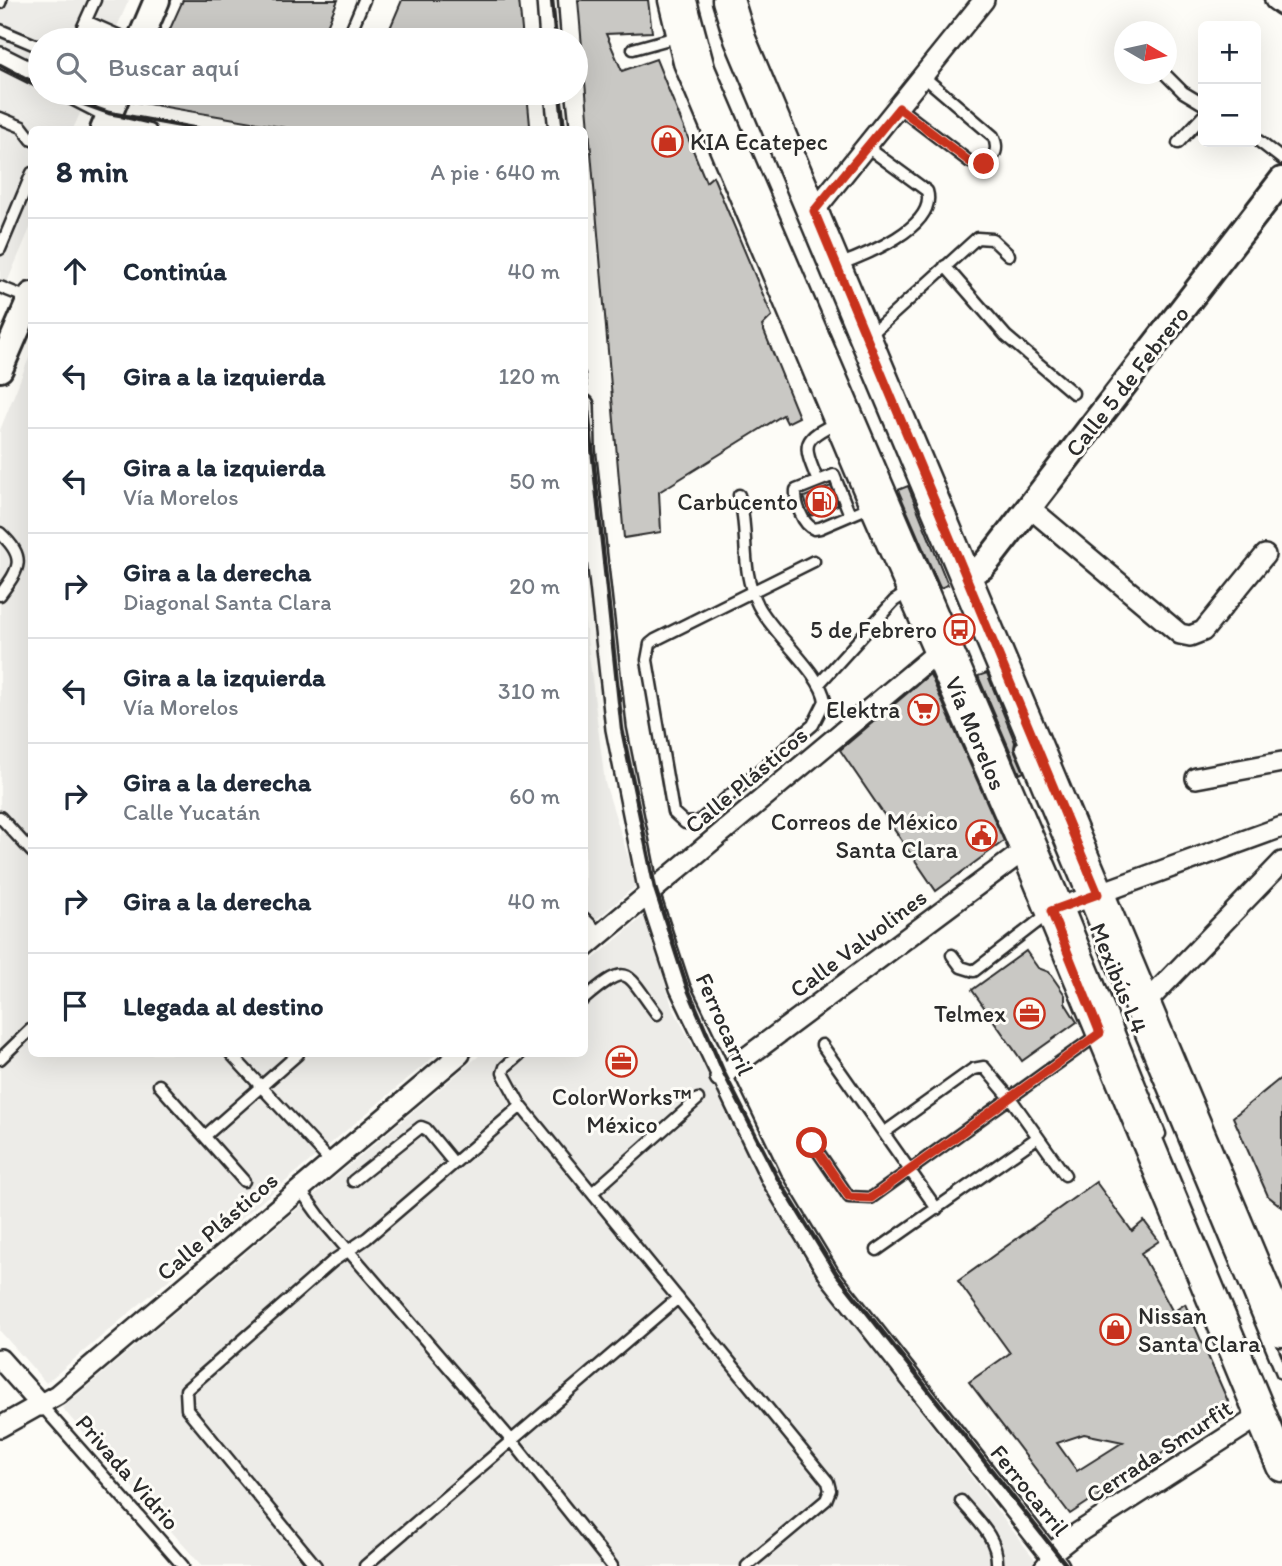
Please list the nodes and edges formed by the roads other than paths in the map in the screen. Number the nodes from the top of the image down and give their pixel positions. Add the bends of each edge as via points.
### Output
1 (95, 0) edge
2 (157, 0) edge
3 (364, 0) edge
4 (547, 0) edge
5 (674, 0) edge
6 (691, 0) edge
7 (728, 0) edge
8 (984, 0) edge
9 (1275, 0) edge
10 (1282, 5) edge
11 (86, 21) junction
12 (83, 28) edge
13 (102, 28) edge
14 (145, 28) edge
15 (352, 28) edge
16 (549, 28) edge
17 (0, 30) edge
18 (681, 36) junction
19 (28, 42) edge
20 (730, 47) dead end
21 (634, 48) dead end
22 (0, 57) edge
23 (736, 59) dead end
24 (28, 71) edge
25 (924, 78) junction
26 (1175, 84) edge
27 (1198, 101) edge
28 (92, 105) edge
29 (556, 105) edge
30 (899, 108) junction
31 (109, 114) edge
32 (0, 118) edge
33 (1198, 122) edge
34 (140, 126) edge
35 (559, 126) edge
36 (28, 135) edge
37 (1261, 143) edge
38 (1178, 144) dead end
39 (867, 147) junction
40 (1282, 159) edge
41 (1282, 180) edge
42 (28, 182) edge
43 (814, 211) junction
44 (0, 249) edge
45 (1009, 255) dead end
46 (836, 266) junction
47 (945, 266) junction
48 (0, 287) edge
49 (28, 296) edge
50 (28, 304) edge
51 (866, 339) junction
52 (0, 369) edge
53 (1073, 393) dead end
54 (841, 420) junction
55 (817, 480) junction
56 (588, 485) edge
57 (738, 495) dead end
58 (1029, 507) junction
59 (863, 509) junction
60 (0, 533) edge
61 (1265, 555) dead end
62 (814, 561) dead end
63 (966, 576) junction
64 (913, 589) junction
65 (752, 590) junction
66 (0, 595) edge
67 (940, 650) junction
68 (819, 684) junction
69 (1015, 733) dead end
70 (1282, 762) edge
71 (1196, 778) dead end
72 (0, 817) edge
73 (1282, 827) edge
74 (28, 848) edge
75 (1026, 849) junction
76 (1282, 862) edge
77 (649, 893) junction
78 (1075, 902) junction
79 (588, 922) edge
80 (600, 934) junction
81 (588, 944) edge
82 (952, 955) dead end
83 (588, 996) edge
84 (1144, 1005) junction
85 (657, 1014) dead end
86 (28, 1032) edge
87 (1100, 1033) junction
88 (822, 1045) dead end
89 (234, 1057) edge
90 (295, 1057) edge
91 (456, 1057) edge
92 (517, 1057) edge
93 (0, 1059) edge
94 (720, 1077) junction
95 (159, 1085) dead end
96 (261, 1086) junction
97 (698, 1099) dead end
98 (1011, 1099) junction
99 (521, 1106) junction
100 (885, 1132) junction
101 (205, 1136) junction
102 (1038, 1137) junction
103 (812, 1143) dead end
104 (1164, 1144) dead end
105 (331, 1162) junction
106 (454, 1163) junction
107 (911, 1170) junction
108 (1065, 1175) dead end
109 (244, 1181) dead end
110 (353, 1181) dead end
111 (299, 1188) junction
112 (592, 1193) junction
113 (937, 1209) junction
114 (877, 1250) dead end
115 (348, 1251) junction
116 (678, 1298) junction
117 (1282, 1331) edge
118 (0, 1359) edge
119 (1282, 1373) edge
120 (42, 1406) junction
121 (1261, 1415) junction
122 (0, 1427) edge
123 (513, 1442) junction
124 (1282, 1466) edge
125 (961, 1501) dead end
126 (1050, 1562) edge
127 (183, 1566) edge
128 (316, 1566) edge
129 (365, 1566) edge
130 (612, 1566) edge
131 (747, 1566) edge
132 (997, 1566) edge

1 - 11 lane
2 - 14 street
3 - 15 lane
4 - 16 street
5 - 18 main road, Vía Morelos
6 - 78 lane, Mexibús L4 via 709,67
7 - 43 main road, Vía Morelos via 740,39
8 - 25 street
9 - 10 street
11 - 12 lane
11 - 13 lane
17 - 19 lane
18 - 21 lane
18 - 54 main road, Vía Morelos
20 - 23 lane
22 - 24 street
25 - 30 street
25 - 30 lane via 993,136 994,156 984,164 970,162
26 - 27 lane
28 - 31 street
29 - 35 street
30 - 39 street
31 - 34 lane
32 - 36 lane via 22,127
33 - 38 lane
37 - 40 lane
39 - 43 street
39 - 46 lane via 927,191 928,200 914,224 898,237
41 - 58 street, Calle 5 de Febrero
42 - 44 lane
43 - 46 main road, Vía Morelos
45 - 47 lane via 992,239 981,237
46 - 51 main road, Vía Morelos
47 - 51 lane
47 - 53 lane via 1006,336
48 - 49 lane
50 - 52 street
51 - 63 main road, Vía Morelos
54 - 55 lane via 807,441 806,454
54 - 59 main road, Vía Morelos
55 - 59 lane via 836,476
55 - 59 lane via 799,487 795,494 807,526 820,528
56 - 77 street, Ferrocarril via 616,729
57 - 65 lane via 746,518 743,553
58 - 61 street via 1174,629 1190,636 1203,631
58 - 63 street, Calle 5 de Febrero via 982,567
59 - 64 main road, Vía Morelos
60 - 66 lane via 15,548 19,563
62 - 65 lane
63 - 78 main road, Vía Morelos
64 - 67 main road, Vía Morelos
64 - 68 lane via 894,601
65 - 68 lane via 765,618
65 - 68 lane via 655,640 648,651 671,800 678,818 685,823 698,822 813,724 825,701
67 - 75 main road, Vía Morelos
67 - 77 street, Calle Plásticos
69 - 78 lane, Mexibús L4
70 - 71 street
72 - 74 lane
73 - 78 street
75 - 78 main road, Vía Morelos
75 - 94 street, Calle Valvolines
76 - 84 street
77 - 80 street, Calle Plásticos
77 - 94 street, Ferrocarril via 680,988
78 - 82 lane via 974,971 961,967
78 - 84 main road, Vía Morelos
78 - 87 main road, Vía Morelos
78 - 104 lane, Mexibús L4
78 - 119 lane, Mexibús L4
79 - 80 lane
80 - 81 street, Calle Plásticos
83 - 85 lane via 620,974 629,978
84 - 117 main road, Vía Morelos
86 - 93 lane
87 - 98 lane
87 - 121 main road, Vía Morelos
88 - 100 lane
89 - 96 lane
90 - 96 lane
91 - 105 street, Calle Plásticos
92 - 99 lane via 503,1073
94 - 126 street, Ferrocarril via 772,1180 830,1276
95 - 101 lane
96 - 101 lane
96 - 105 lane
97 - 112 lane
98 - 100 lane via 988,1069 977,1067
98 - 102 lane
98 - 107 lane
99 - 106 lane
99 - 112 lane
100 - 107 lane
101 - 109 lane
102 - 108 lane
102 - 113 lane
103 - 107 lane via 854,1199 871,1198
105 - 111 street, Calle Plásticos
106 - 110 lane via 421,1127
106 - 115 lane
107 - 113 lane
111 - 115 lane
111 - 120 street, Calle Plásticos
112 - 116 lane
113 - 114 lane
115 - 123 lane
115 - 128 lane via 190,1384 185,1395 187,1409
116 - 123 lane
116 - 131 lane via 830,1485 826,1500
118 - 120 street
120 - 122 street, Calle Plásticos
120 - 127 lane, Privada Vidrio
121 - 124 main road, Vía Morelos
121 - 126 street, Cerrada Smurfit via 1073,1536
123 - 129 lane
123 - 130 lane
125 - 132 lane via 989,1535

